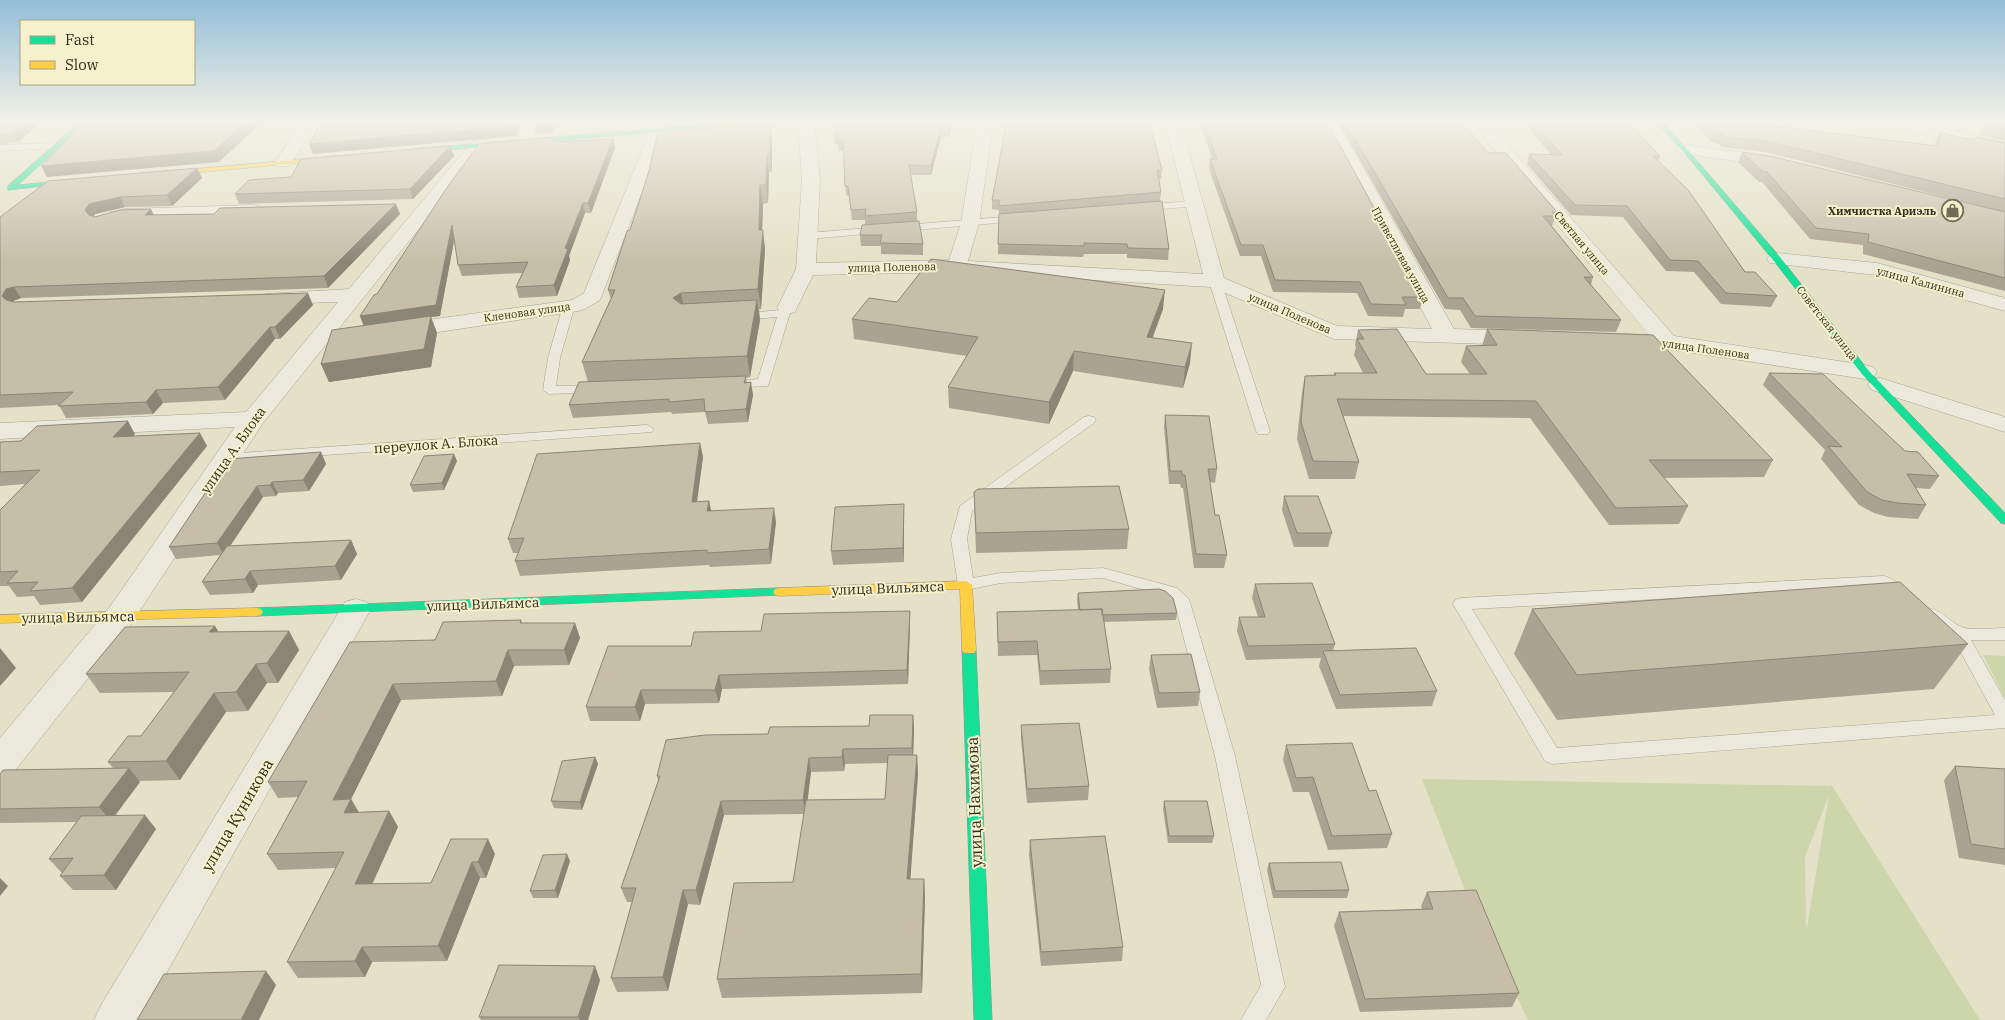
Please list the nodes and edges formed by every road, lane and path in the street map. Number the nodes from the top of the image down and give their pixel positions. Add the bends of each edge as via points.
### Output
1 (32, 168) edge
2 (223, 168) edge
3 (455, 168) edge
4 (644, 168) edge
5 (810, 168) edge
6 (978, 168) edge
7 (1184, 168) edge
8 (1354, 168) edge
9 (1518, 168) edge
10 (1699, 168) edge
11 (154, 174) edge
12 (94, 180) edge
13 (6, 190) edge
14 (1193, 204) junction
15 (1135, 209) edge
16 (271, 210) edge
17 (1028, 218) edge
18 (101, 220) edge
19 (970, 223) junction
20 (808, 236) junction
21 (1777, 259) junction
22 (957, 266) junction
23 (806, 269) junction
24 (1215, 281) junction
25 (353, 295) junction
26 (255, 298) edge
27 (2005, 305) edge
28 (569, 306) junction
29 (786, 310) junction
30 (724, 317) edge
31 (382, 334) edge
32 (1447, 336) junction
33 (343, 339) edge
34 (1537, 339) edge
35 (1607, 341) edge
36 (1667, 342) junction
37 (314, 343) junction
38 (1873, 378) junction
39 (722, 386) edge
40 (607, 389) edge
41 (253, 419) junction
42 (1089, 420) dead end
43 (2005, 424) edge
44 (647, 429) dead end
45 (0, 431) edge
46 (1263, 432) dead end
47 (226, 458) junction
48 (2005, 520) edge
49 (966, 585) junction
50 (356, 609) junction
51 (120, 616) junction
52 (0, 619) edge
53 (1959, 634) junction
54 (2005, 634) edge
55 (2005, 716) edge
56 (2005, 721) edge
57 (0, 763) edge
58 (116, 1020) edge
59 (983, 1020) edge
60 (1253, 1020) edge

1 - 13 street
2 - 11 street
3 - 25 street, улица А. Блока via 417,206
4 - 28 street, Кленовая улица via 593,296 578,305
5 - 20 street
6 - 19 street
7 - 14 street
8 - 32 street, Приветливая улица
9 - 36 street, Светлая улица
10 - 21 street, Советская улица
12 - 13 street
14 - 15 lane
14 - 24 street
16 - 18 street via 125,214
17 - 19 lane
19 - 20 lane
19 - 22 street
20 - 23 street
21 - 27 street, улица Калинина via 1877,269
21 - 38 street, Советская улица
22 - 23 street, улица Поленова
22 - 24 street, улица Поленова
23 - 29 street
24 - 32 street, улица Поленова via 1334,332
24 - 46 lane
25 - 26 street
25 - 37 street, улица А. Блока
28 - 31 street, Кленовая улица
28 - 40 lane via 554,358 550,390
29 - 30 lane
29 - 39 lane via 763,383
32 - 34 street, улица Поленова
33 - 37 street
35 - 36 street, улица Поленова
36 - 38 street, улица Поленова
37 - 41 street, улица А. Блока
38 - 43 street, улица Поленова
38 - 48 street, Советская улица
41 - 45 street
41 - 47 street, улица А. Блока
42 - 49 lane via 965,509 959,540
44 - 47 lane, переулок А. Блока
47 - 51 street, улица А. Блока
49 - 50 street, улица Вильямса
49 - 59 street, улица Нахимова
49 - 60 lane via 1001,578 1103,573 1171,592 1183,603 1225,756 1273,987
50 - 51 street, улица Вильямса
50 - 58 street, улица Куникова
51 - 52 street, улица Вильямса
51 - 57 street, улица А. Блока
53 - 54 lane
53 - 55 lane
53 - 56 lane via 1884,581 1461,604 1552,756

